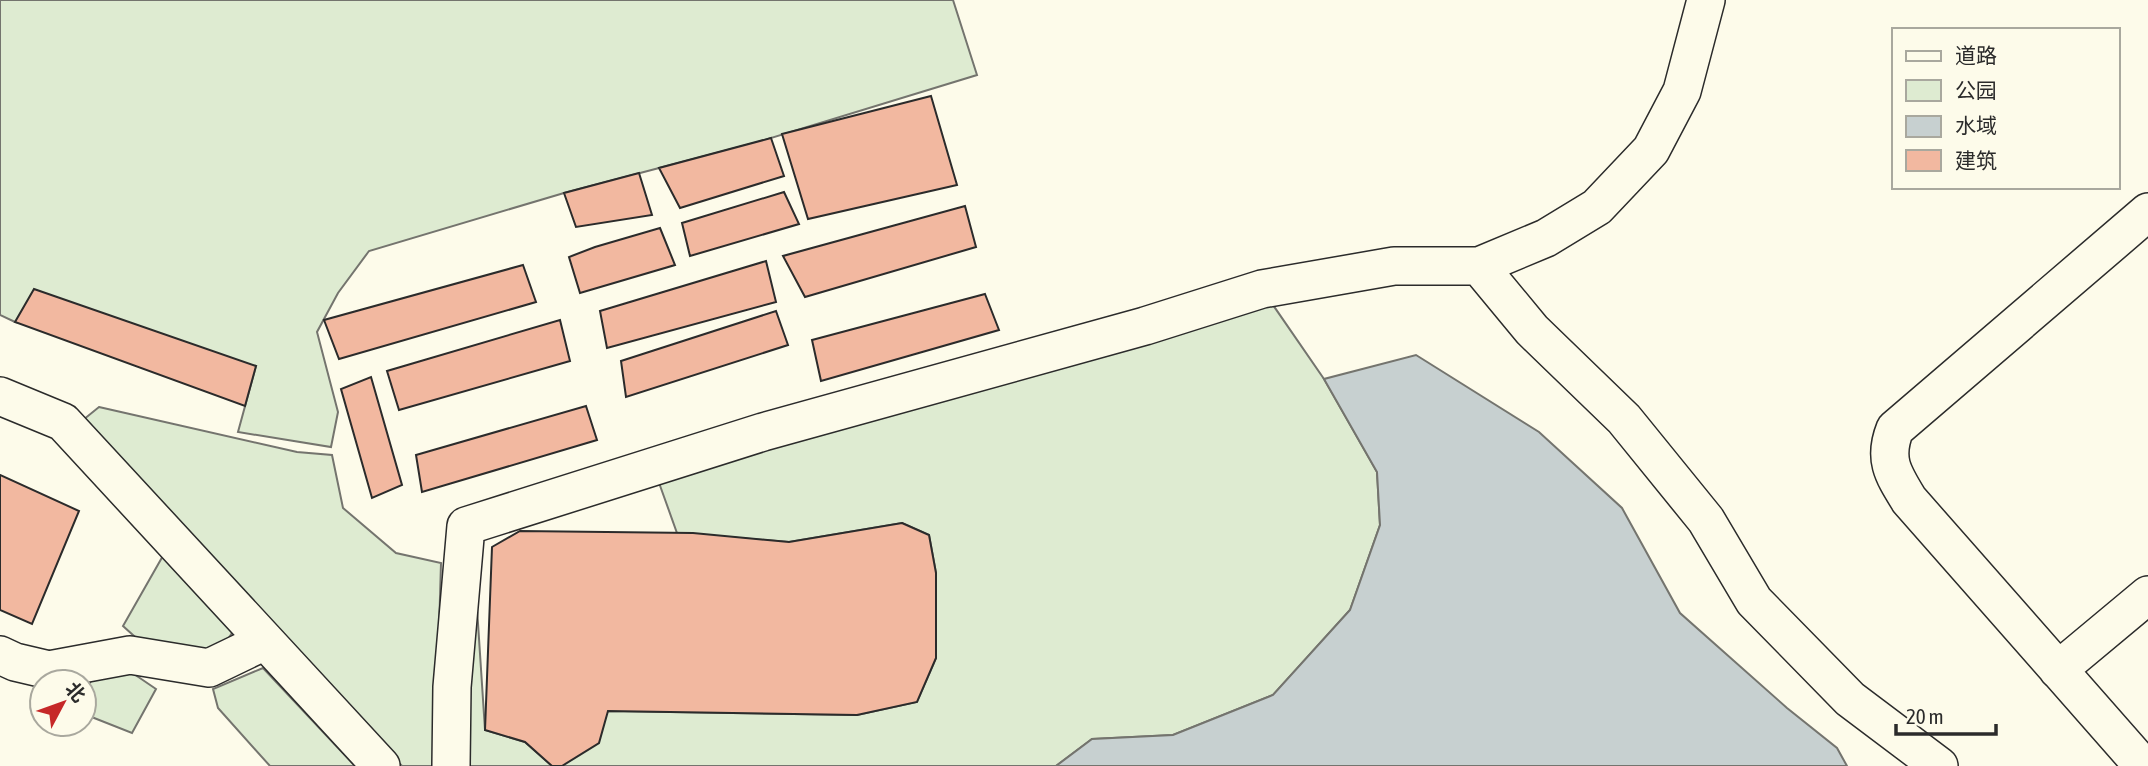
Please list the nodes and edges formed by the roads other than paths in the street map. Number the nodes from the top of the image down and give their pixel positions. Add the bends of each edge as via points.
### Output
1 (1706, 0) edge
2 (2148, 212) edge
3 (1479, 266) junction
4 (0, 396) edge
5 (2148, 594) edge
6 (265, 640) junction
7 (0, 655) edge
8 (2058, 670) junction
9 (381, 766) edge
10 (451, 766) edge
11 (1939, 766) edge
12 (2143, 766) edge

1 - 3 street via 1682,91 1651,150 1597,207 1546,238
2 - 8 street via 1895,429 1889,444 1891,471 1909,500
3 - 10 street via 1394,266 1262,289 763,432 466,526 452,687
3 - 11 street via 1532,331 1624,419 1706,520 1754,601 1850,699
4 - 6 street via 62,422
5 - 8 street
6 - 7 street via 209,668 130,655 49,670
6 - 9 street
8 - 12 street

